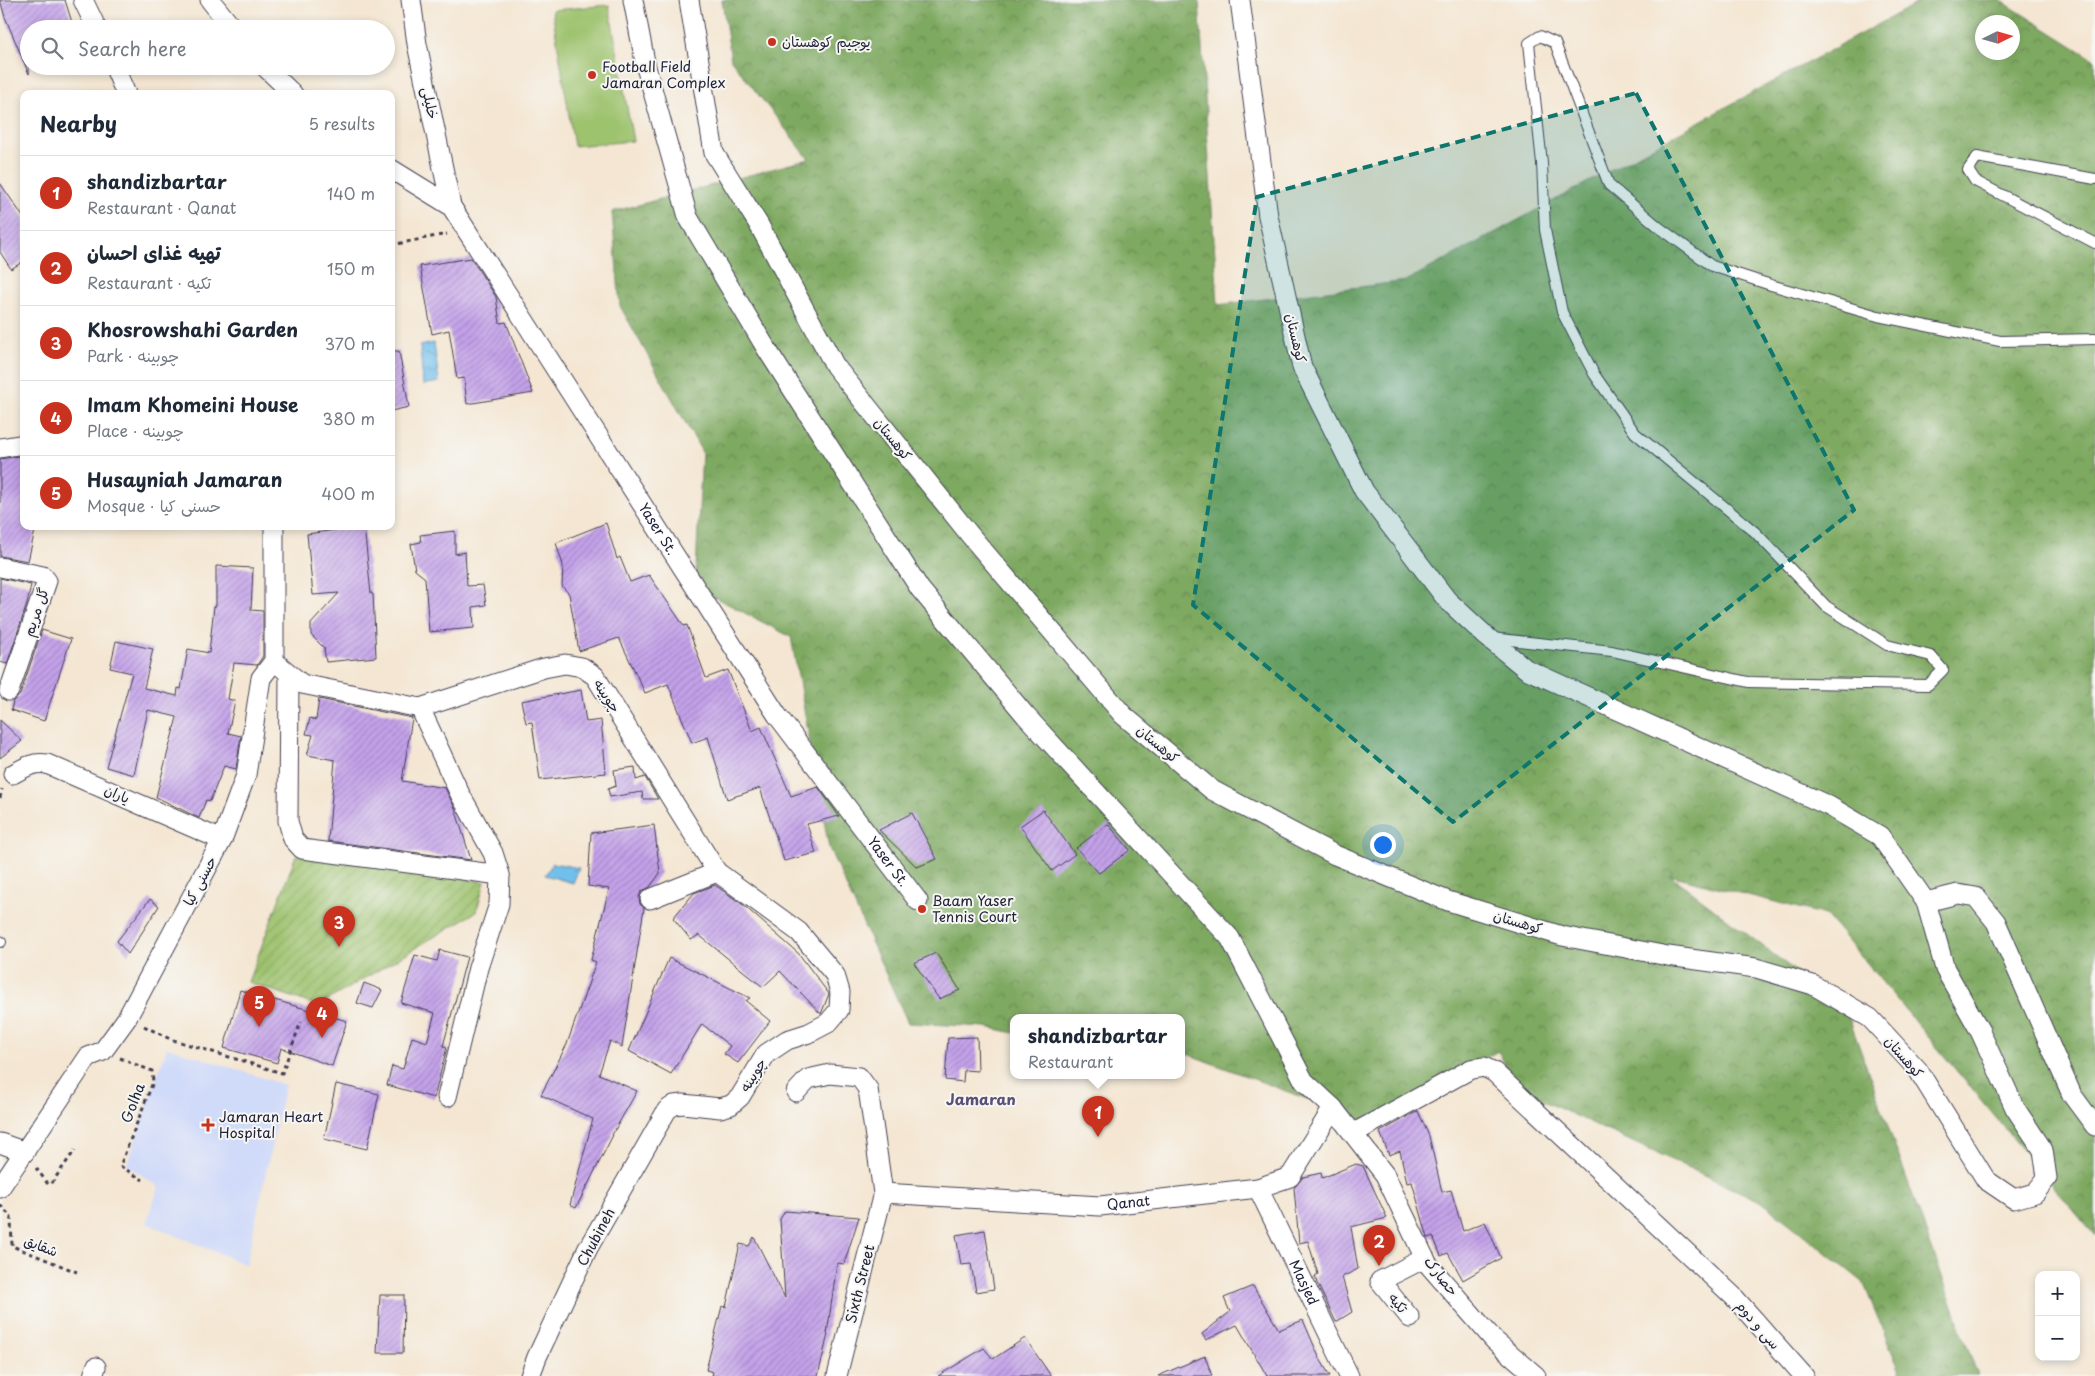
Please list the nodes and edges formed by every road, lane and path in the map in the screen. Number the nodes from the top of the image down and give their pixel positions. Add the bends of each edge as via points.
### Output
1 (83, 0) edge
2 (210, 0) edge
3 (411, 0) edge
4 (633, 0) edge
5 (689, 0) edge
6 (1240, 0) edge
7 (93, 20) edge
8 (226, 20) edge
9 (118, 75) edge
10 (273, 75) edge
11 (124, 90) edge
12 (288, 90) edge
13 (395, 171) edge
14 (2095, 180) edge
15 (452, 206) junction
16 (467, 230) junction
17 (2095, 243) edge
18 (395, 244) edge
19 (2095, 339) edge
20 (20, 445) edge
21 (0, 448) edge
22 (274, 530) edge
23 (0, 567) edge
24 (1487, 637) junction
25 (274, 661) junction
26 (289, 674) junction
27 (9, 690) dead end
28 (420, 708) junction
29 (12, 774) dead end
30 (222, 840) junction
31 (717, 872) junction
32 (500, 875) junction
33 (650, 899) dead end
34 (918, 901) dead end
35 (1926, 902) junction
36 (127, 1018) junction
37 (301, 1022) dead end
38 (103, 1051) junction
39 (796, 1092) dead end
40 (447, 1097) dead end
41 (1333, 1108) junction
42 (2095, 1126) edge
43 (1354, 1133) junction
44 (0, 1143) edge
45 (75, 1150) dead end
46 (25, 1152) junction
47 (143, 1180) dead end
48 (0, 1188) edge
49 (1258, 1188) junction
50 (883, 1193) junction
51 (0, 1205) edge
52 (1425, 1258) junction
53 (77, 1272) dead end
54 (1410, 1318) dead end
55 (530, 1376) edge
56 (837, 1376) edge
57 (1348, 1376) edge
58 (1536, 1376) edge
59 (1804, 1376) edge

1 - 7 street
2 - 8 street
3 - 15 street, خلیلی via 417,44
4 - 41 street via 646,67 688,217 766,348 920,589 1026,716 1230,938 1304,1081
5 - 35 street, کوهستان via 714,153 758,225 835,366 970,535 1124,716 1212,790 1335,855 1448,901 1562,936 1756,968 1813,985 1870,1018 1918,1070 1986,1180 2014,1199 2035,1193 2047,1178 2043,1150 2015,1108 1980,1031 1945,969
6 - 24 street, کوهستان via 1268,216 1302,368 1364,491 1446,600
9 - 11 street
10 - 12 street
13 - 15 street, Yaser St.
14 - 17 lane via 1977,157 1968,170 1975,181
15 - 16 street, Yaser St.
16 - 18 path
16 - 34 street, Yaser St. via 776,715
19 - 24 lane via 2000,341 1878,316 1712,266 1609,185 1554,43 1540,36 1529,43 1542,163 1545,230 1562,312 1594,374 1635,433 1755,532 1826,606 1887,645 1932,656 1942,670 1928,685 1748,682 1612,651
20 - 21 street
22 - 25 street
23 - 27 street, گل مریم via 43,576 47,581
24 - 35 street, کوهستان via 1526,669 1829,806 1880,836
25 - 26 street, چوبینه
25 - 30 street, حسنی کیا via 261,678 246,775
26 - 28 street, چوبینه via 302,684
26 - 32 street via 288,821 293,839 302,849
28 - 31 street, چوبینه via 544,668 565,664 582,667 595,676
28 - 32 street via 460,794 493,853
29 - 30 street, یاران via 29,765 47,764
30 - 36 street, حسنی کیا
31 - 33 street
31 - 55 street, چوبینه via 799,932 835,975 840,992 839,1010 828,1023 787,1040 766,1054 732,1105 720,1108 683,1104 667,1110 588,1248
32 - 40 street via 499,904 478,968
35 - 42 street via 1958,894 1976,897 1996,922 2072,1095
36 - 37 path via 170,1039 282,1074
36 - 38 street, حسنی کیا
38 - 46 street, حسنی کیا via 88,1057
38 - 47 path, Golha via 152,1071 153,1082 120,1166
39 - 50 street via 808,1080 830,1074 859,1077 868,1089
41 - 43 street, حصارک
41 - 49 street, Qanat via 1290,1177
43 - 52 street, حصارک via 1385,1174
43 - 59 street, سی و دوم via 1471,1069 1484,1067 1494,1072 1733,1296
44 - 46 street
45 - 46 path via 52,1183 48,1184
46 - 48 street, حسنی کیا
49 - 50 street, Qanat via 1100,1206
49 - 57 street, Masjed
50 - 56 street, Sixth Street
51 - 53 path, شقایق via 11,1217 12,1246
52 - 54 street, تکیه via 1380,1280
52 - 58 street, حصارک via 1494,1340

